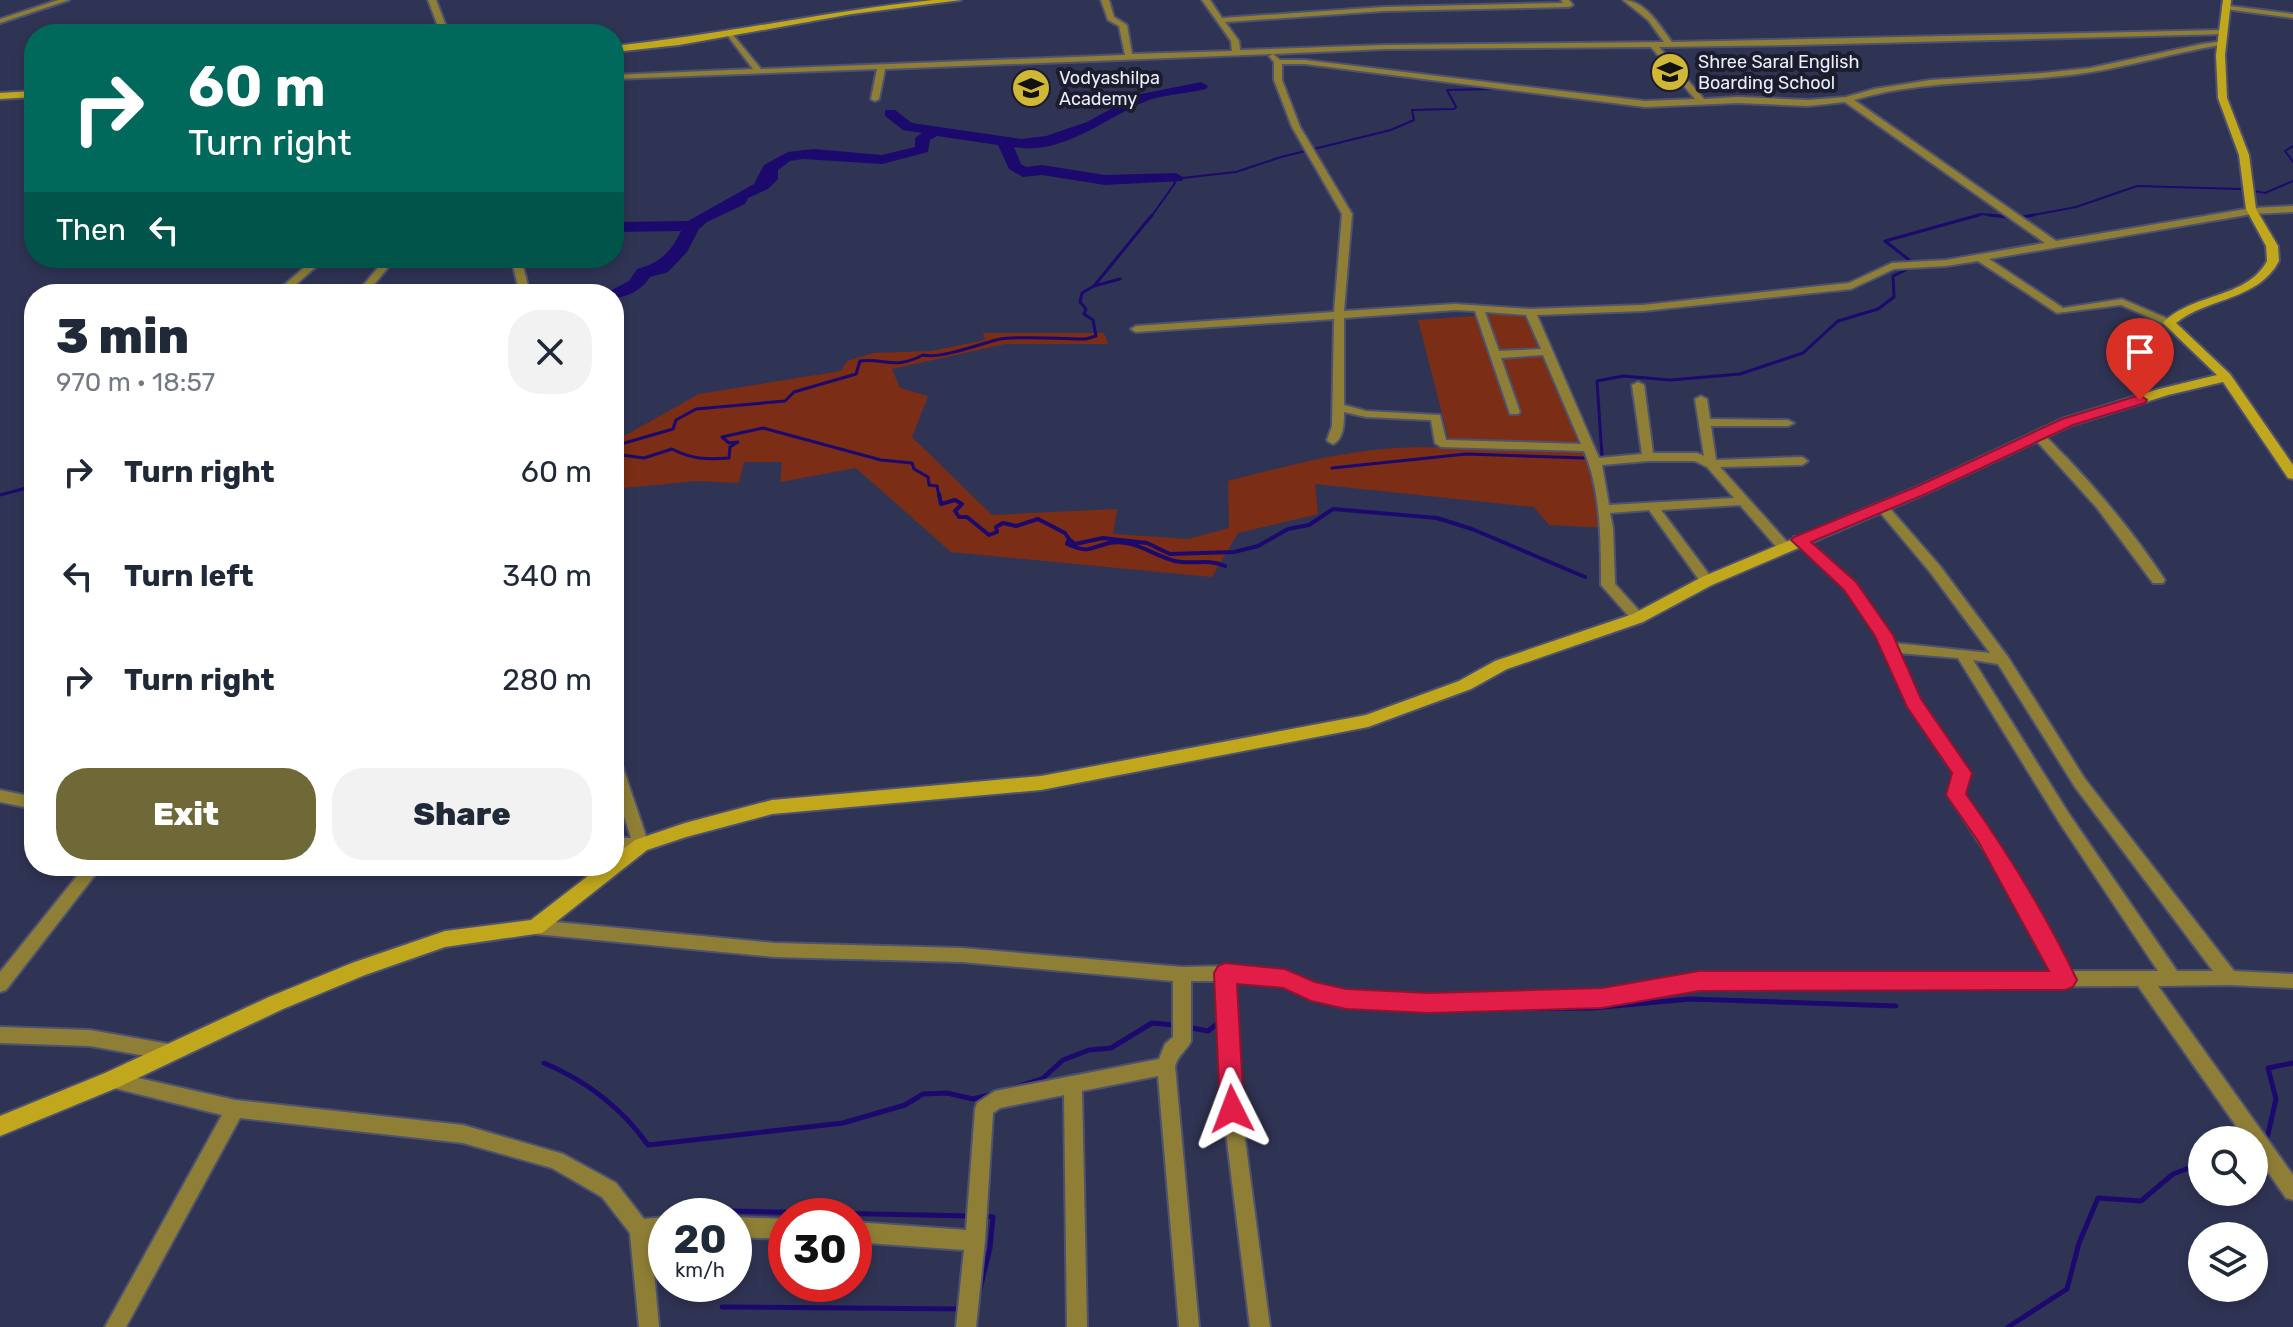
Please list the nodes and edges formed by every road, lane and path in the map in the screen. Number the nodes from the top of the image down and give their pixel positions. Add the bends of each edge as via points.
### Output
1 (65, 0) edge
2 (432, 0) edge
3 (957, 0) edge
4 (1105, 0) edge
5 (1206, 0) edge
6 (1565, 0) edge
7 (1627, 0) edge
8 (2226, 3) edge
9 (2293, 16) edge
10 (1220, 20) junction
11 (0, 21) edge
12 (441, 24) edge
13 (729, 32) junction
14 (2221, 38) junction
15 (1669, 43) junction
16 (1653, 44) junction
17 (624, 48) edge
18 (1236, 51) junction
19 (1267, 51) junction
20 (1129, 57) junction
21 (1278, 62) junction
22 (882, 66) junction
23 (759, 71) junction
24 (624, 77) edge
25 (24, 95) edge
26 (0, 96) edge
27 (875, 99) dead end
28 (1847, 99) junction
29 (1702, 102) junction
30 (2293, 209) edge
31 (2252, 211) junction
32 (2053, 244) junction
33 (1978, 256) junction
34 (309, 268) edge
35 (383, 268) edge
36 (291, 284) edge
37 (369, 284) edge
38 (1479, 309) junction
39 (1530, 312) junction
40 (1339, 314) junction
41 (2169, 323) junction
42 (1136, 329) dead end
43 (1546, 352) junction
44 (1494, 355) junction
45 (2226, 377) junction
46 (1638, 385) dead end
47 (1701, 399) dead end
48 (1338, 407) junction
49 (1514, 412) dead end
50 (1707, 422) junction
51 (1788, 423) dead end
52 (2038, 436) junction
53 (1333, 440) dead end
54 (1589, 448) junction
55 (1648, 457) junction
56 (1802, 461) dead end
57 (1595, 462) junction
58 (1711, 464) junction
59 (2293, 475) edge
60 (1745, 501) junction
61 (1653, 507) junction
62 (1882, 507) junction
63 (1604, 509) junction
64 (1792, 544) junction
65 (2158, 580) dead end
66 (1707, 581) junction
67 (1638, 618) junction
68 (1889, 647) junction
69 (1962, 653) junction
70 (2003, 660) junction
71 (624, 793) edge
72 (0, 796) edge
73 (24, 801) edge
74 (624, 844) edge
75 (641, 845) junction
76 (624, 858) edge
77 (86, 876) edge
78 (601, 876) edge
79 (535, 927) junction
80 (1225, 973) junction
81 (1182, 974) junction
82 (2229, 978) junction
83 (2065, 980) junction
84 (2144, 980) junction
85 (2174, 980) junction
86 (2293, 981) edge
87 (0, 985) edge
88 (0, 1035) edge
89 (169, 1052) junction
90 (1166, 1066) junction
91 (112, 1080) junction
92 (1073, 1083) junction
93 (235, 1109) junction
94 (0, 1126) edge
95 (2246, 1126) edge
96 (2268, 1157) edge
97 (2293, 1191) edge
98 (648, 1228) edge
99 (640, 1229) junction
100 (872, 1233) edge
101 (975, 1241) junction
102 (115, 1327) edge
103 (649, 1327) edge
104 (966, 1327) edge
105 (1077, 1327) edge
106 (1189, 1327) edge
107 (1260, 1327) edge

1 - 11 street
2 - 12 street
3 - 13 street
4 - 20 street via 1111,18 1123,25
5 - 10 street
6 - 10 street via 1569,5
7 - 15 street via 1651,18
8 - 9 street
8 - 14 street
10 - 18 street
13 - 17 street
13 - 23 street
14 - 15 street
14 - 28 street via 2093,70 1911,83
14 - 31 street via 2224,107 2243,150
15 - 16 street
16 - 19 street
16 - 29 street
18 - 19 street
18 - 20 street
19 - 21 street
20 - 22 street
21 - 29 street via 1645,104
21 - 40 street via 1278,80 1296,127 1347,214
22 - 23 street
22 - 27 street
23 - 24 street
25 - 26 street
28 - 29 street
28 - 32 street
30 - 31 street
31 - 32 street
31 - 41 street via 2274,251 2272,266 2232,294 2196,305
32 - 33 street
33 - 39 street via 1892,266 1851,286 1643,308
33 - 41 street via 2061,311 2122,302
34 - 36 street
35 - 37 street
38 - 39 street
38 - 40 street
38 - 44 street
39 - 43 street
40 - 42 street
40 - 48 street
41 - 45 street
43 - 44 street
43 - 54 street
44 - 49 street
45 - 52 street via 2067,422
45 - 59 street
46 - 55 street
47 - 50 street
48 - 53 street
48 - 54 street via 1366,414 1436,417 1441,443
50 - 51 street
50 - 58 street
52 - 62 street
52 - 65 street via 2122,530
54 - 57 street
55 - 57 street
55 - 58 street via 1697,457
56 - 58 street
57 - 63 street
58 - 60 street
60 - 61 street
60 - 64 street
61 - 63 street
61 - 66 street
62 - 64 street
62 - 70 street
63 - 67 street via 1608,585
64 - 66 street
64 - 68 street via 1850,586
66 - 67 street
67 - 75 street via 1501,665 1465,685 1368,721 1041,783 772,807
68 - 69 street
68 - 83 street via 1913,702 1962,773 1956,795 2024,901
69 - 70 street
69 - 85 street via 2064,818
70 - 82 street via 2080,783
71 - 75 street
72 - 73 street
74 - 75 street
75 - 76 street
77 - 87 street
78 - 79 street
79 - 81 street via 774,950 962,955
79 - 89 street via 445,939 304,991
80 - 81 street
80 - 83 street via 1285,979 1346,999 1429,1003 1602,998 1699,981
80 - 107 street via 1232,1109
81 - 90 street via 1182,1041 1171,1050
82 - 85 street
82 - 86 street
83 - 84 street
84 - 85 street
84 - 95 street
88 - 89 street via 90,1038
89 - 91 street
90 - 92 street
90 - 106 street
91 - 93 street
91 - 94 street
92 - 101 street via 995,1100 984,1109
92 - 105 street
93 - 99 street via 463,1134 556,1160 609,1190
93 - 102 street
96 - 97 street
98 - 99 street
99 - 103 street
100 - 101 street
101 - 104 street

